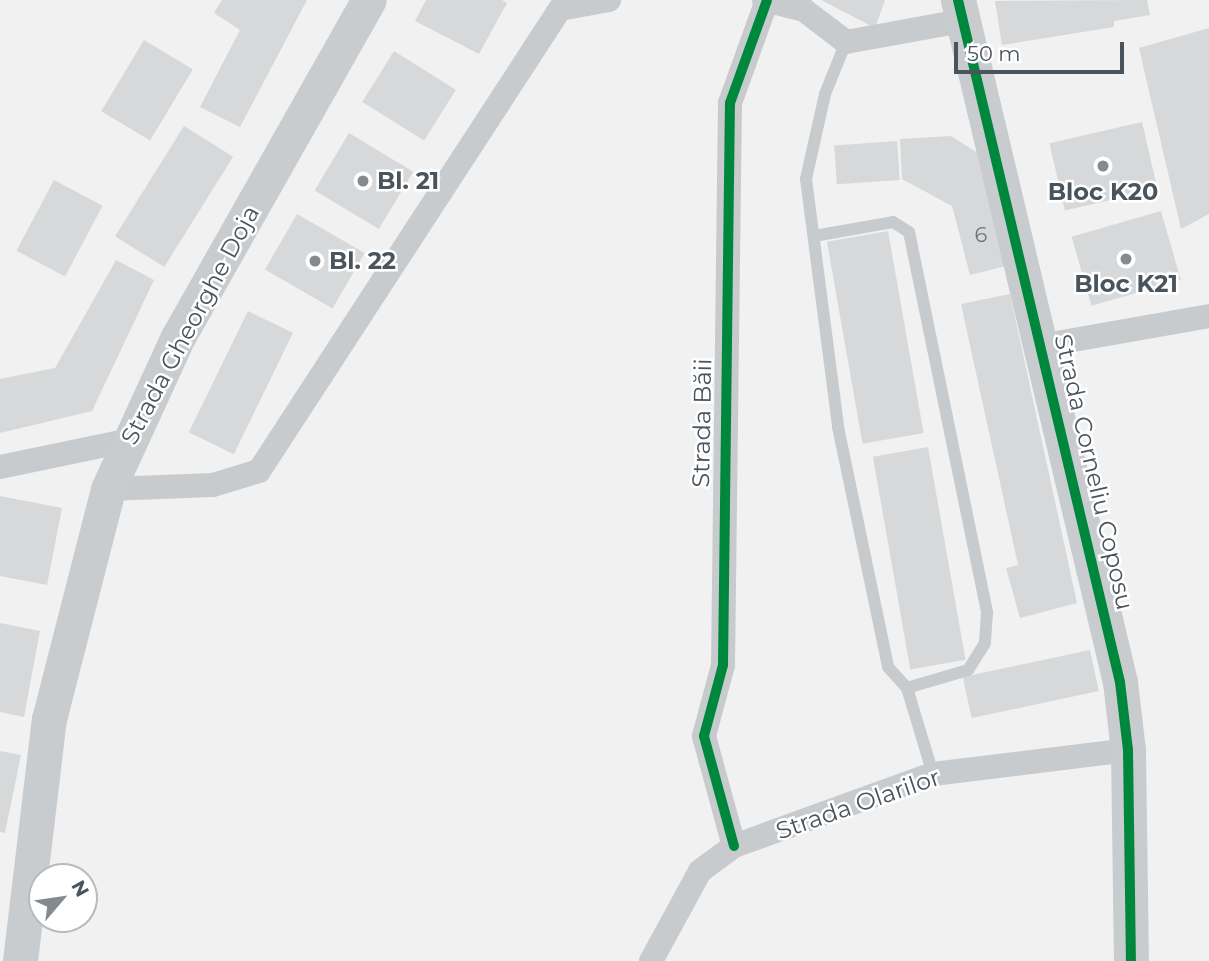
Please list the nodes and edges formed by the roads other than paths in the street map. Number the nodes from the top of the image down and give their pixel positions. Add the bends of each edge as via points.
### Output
1 (369, 0) edge
2 (608, 0) edge
3 (765, 0) edge
4 (551, 5) edge
5 (960, 11) edge
6 (846, 42) junction
7 (814, 236) junction
8 (1209, 316) edge
9 (1045, 345) junction
10 (126, 441) junction
11 (0, 467) edge
12 (108, 489) junction
13 (907, 688) junction
14 (1128, 750) junction
15 (933, 774) junction
16 (734, 846) junction
17 (20, 961) edge
18 (651, 961) edge
19 (1131, 961) edge

1 - 10 main road, Strada Gheorghe Doja
2 - 4 street
3 - 6 street via 804,10
3 - 16 street, Strada Băii via 730,103 723,665 704,736
4 - 12 street via 259,471 213,485
5 - 6 street
5 - 9 main road, Strada Corneliu Coposu
6 - 7 lane via 825,94 806,179
7 - 13 lane via 844,454 888,667
7 - 13 lane via 893,222 909,232 987,613 985,643 968,670
8 - 9 street
9 - 14 main road, Strada Corneliu Coposu via 1119,682
10 - 11 street
10 - 12 main road, Strada Gheorghe Doja
12 - 17 main road, Strada Gheorghe Doja via 49,719
13 - 15 lane
14 - 15 street, Strada Olarilor
14 - 19 main road, Strada Corneliu Coposu
15 - 16 street, Strada Olarilor
16 - 18 street, Strada Olarilor via 700,871

